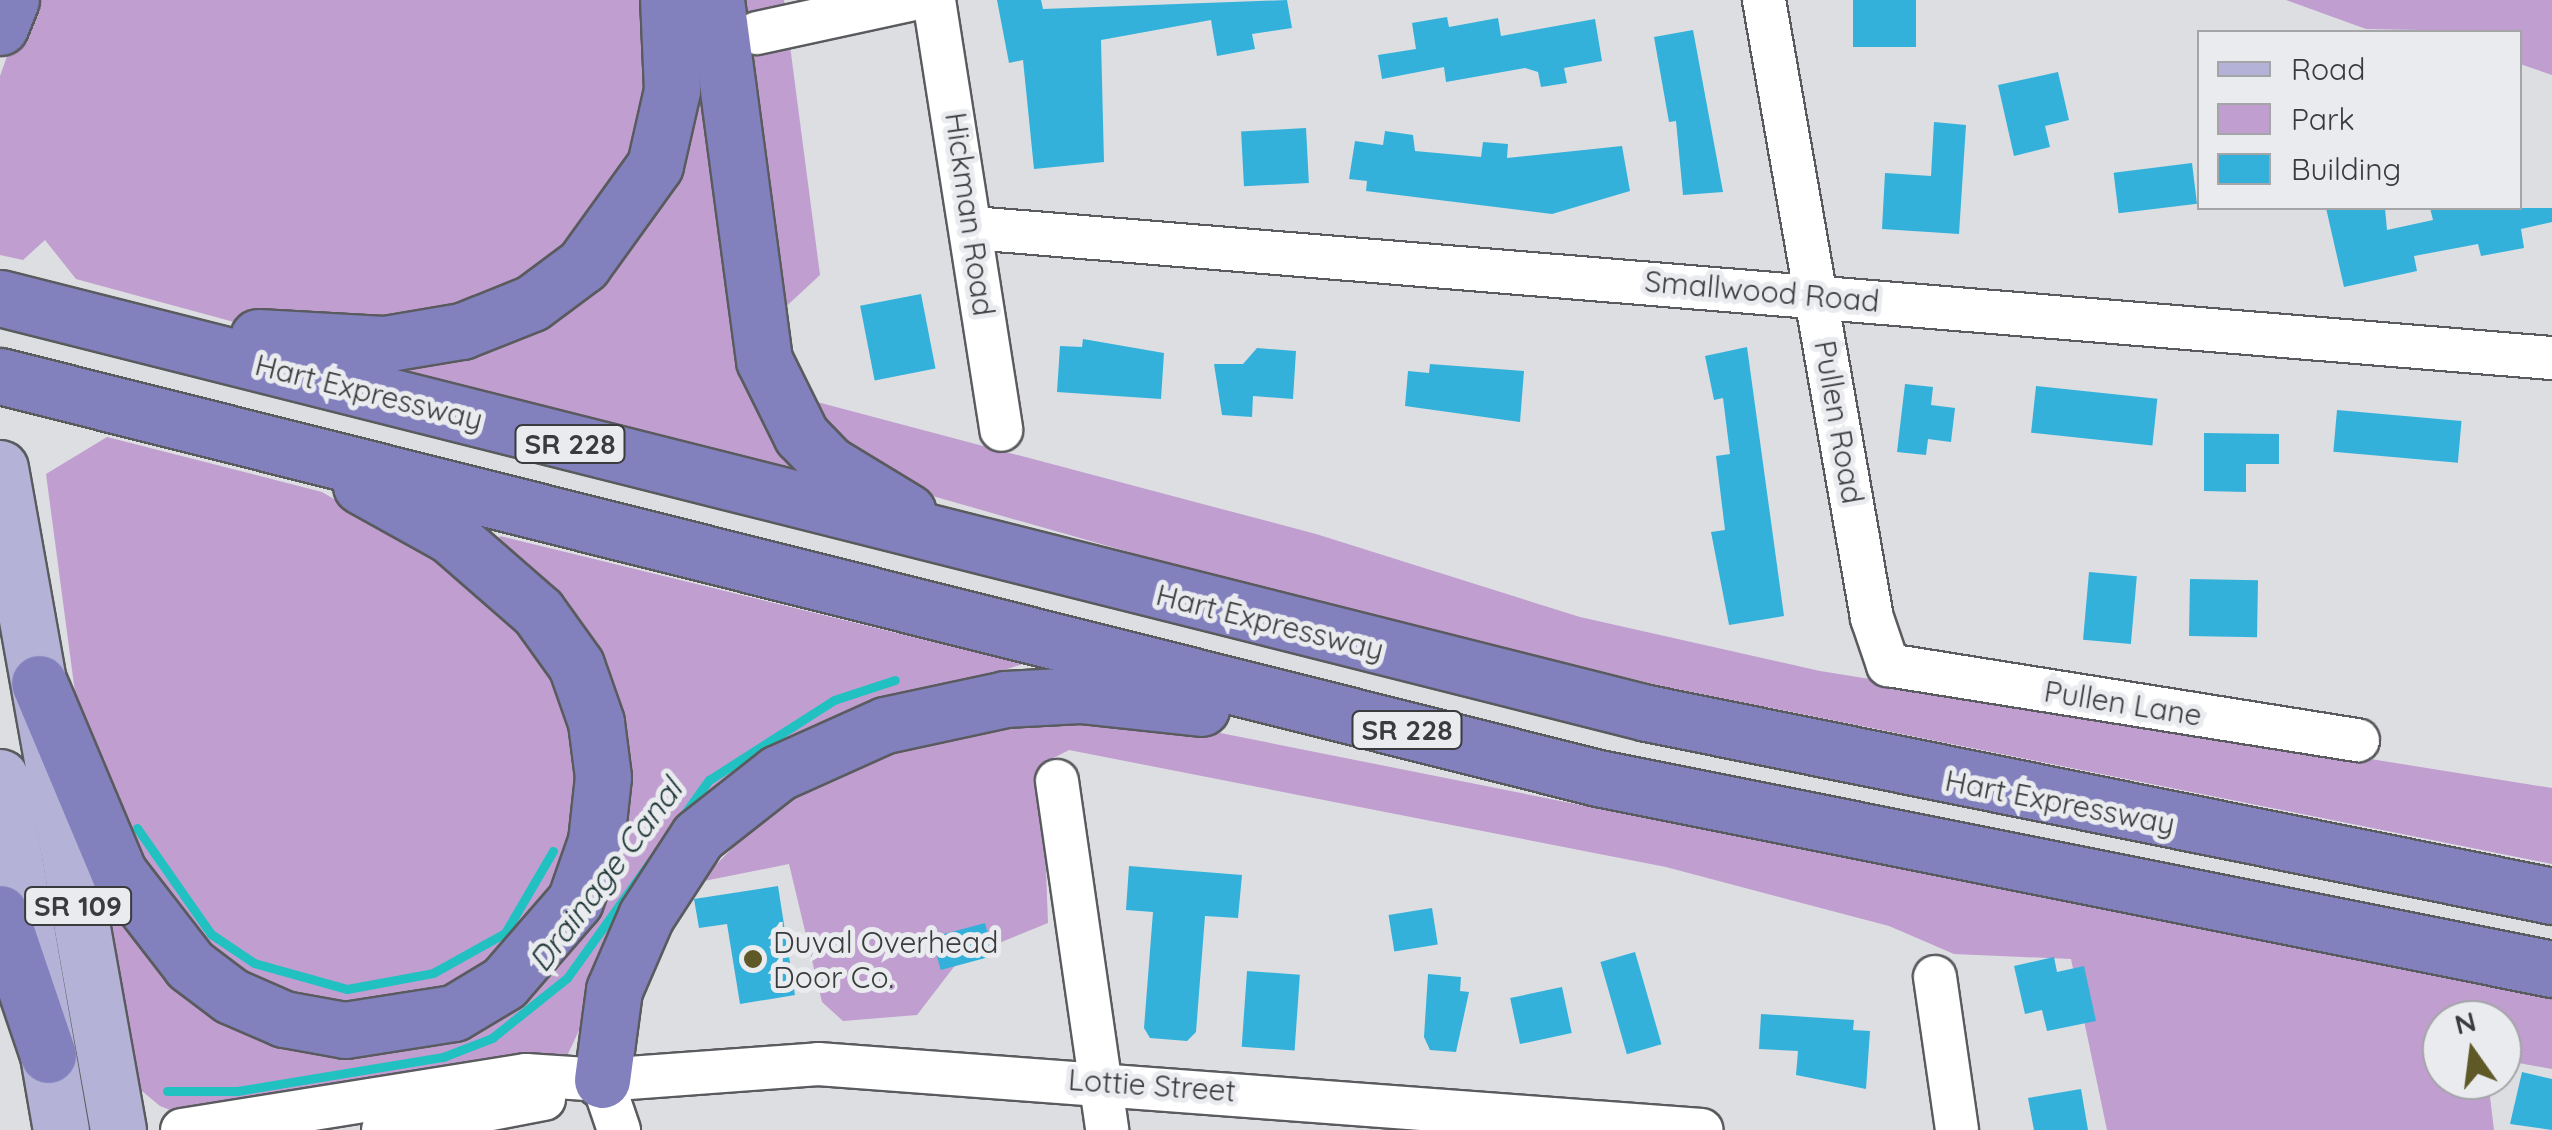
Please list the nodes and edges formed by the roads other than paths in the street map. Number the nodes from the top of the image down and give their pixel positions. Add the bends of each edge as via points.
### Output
1 (11, 0) edge
2 (668, 0) edge
3 (909, 0) edge
4 (934, 0) edge
5 (1764, 0) edge
6 (737, 16) edge
7 (0, 28) edge
8 (973, 228) junction
9 (1817, 296) junction
10 (0, 298) edge
11 (66, 315) junction
12 (2552, 358) edge
13 (0, 376) edge
14 (1000, 430) dead end
15 (273, 443) junction
16 (0, 468) edge
17 (1075, 574) junction
18 (1888, 665) joint
19 (39, 682) junction
20 (1448, 740) junction
21 (2358, 740) dead end
22 (0, 777) edge
23 (1057, 781) dead end
24 (2552, 896) edge
25 (0, 913) edge
26 (2552, 969) edge
27 (1934, 978) dead end
28 (48, 1056) junction
29 (1098, 1079) junction
30 (610, 1105) edge
31 (62, 1130) edge
32 (118, 1130) edge
33 (182, 1130) edge
34 (383, 1130) edge
35 (1107, 1130) edge
36 (1702, 1130) edge
37 (1957, 1130) edge

1 - 7 highway
2 - 11 highway via 672,90 655,165 583,265 532,302 462,331 384,344
3 - 6 street
4 - 8 street, Hickman Road
5 - 9 street, Pullen Road
6 - 17 highway via 764,360 801,435 868,492
8 - 9 street, Smallwood Road
8 - 14 street, Hickman Road
9 - 12 street, Smallwood Road
9 - 18 street, Pullen Road via 1872,618
10 - 11 highway, Hart Expressway / SR 228
11 - 17 highway, Hart Expressway / SR 228
13 - 15 highway, SR 228
15 - 19 highway via 450,536 538,612 576,665 603,777 596,841 575,901 544,944 454,1013 402,1026 345,1030 284,1019 231,996 190,965 118,873
15 - 20 highway, SR 228
16 - 19 main road, SR 109
17 - 24 highway, Hart Expressway / SR 228 via 1866,762
18 - 21 street, Pullen Lane
19 - 32 main road, SR 109
20 - 26 highway, SR 228 via 1905,844
20 - 30 highway via 1080,694 946,709 833,743 736,804 670,875 614,990
22 - 28 main road, SR 109
23 - 29 street
25 - 28 highway
27 - 37 street
28 - 31 main road, SR 109
29 - 30 street, Lottie Street via 818,1064
29 - 35 street
29 - 36 street, Lottie Street
30 - 33 street, Lottie Street via 526,1075
30 - 34 street, Lottie Street via 528,1104

